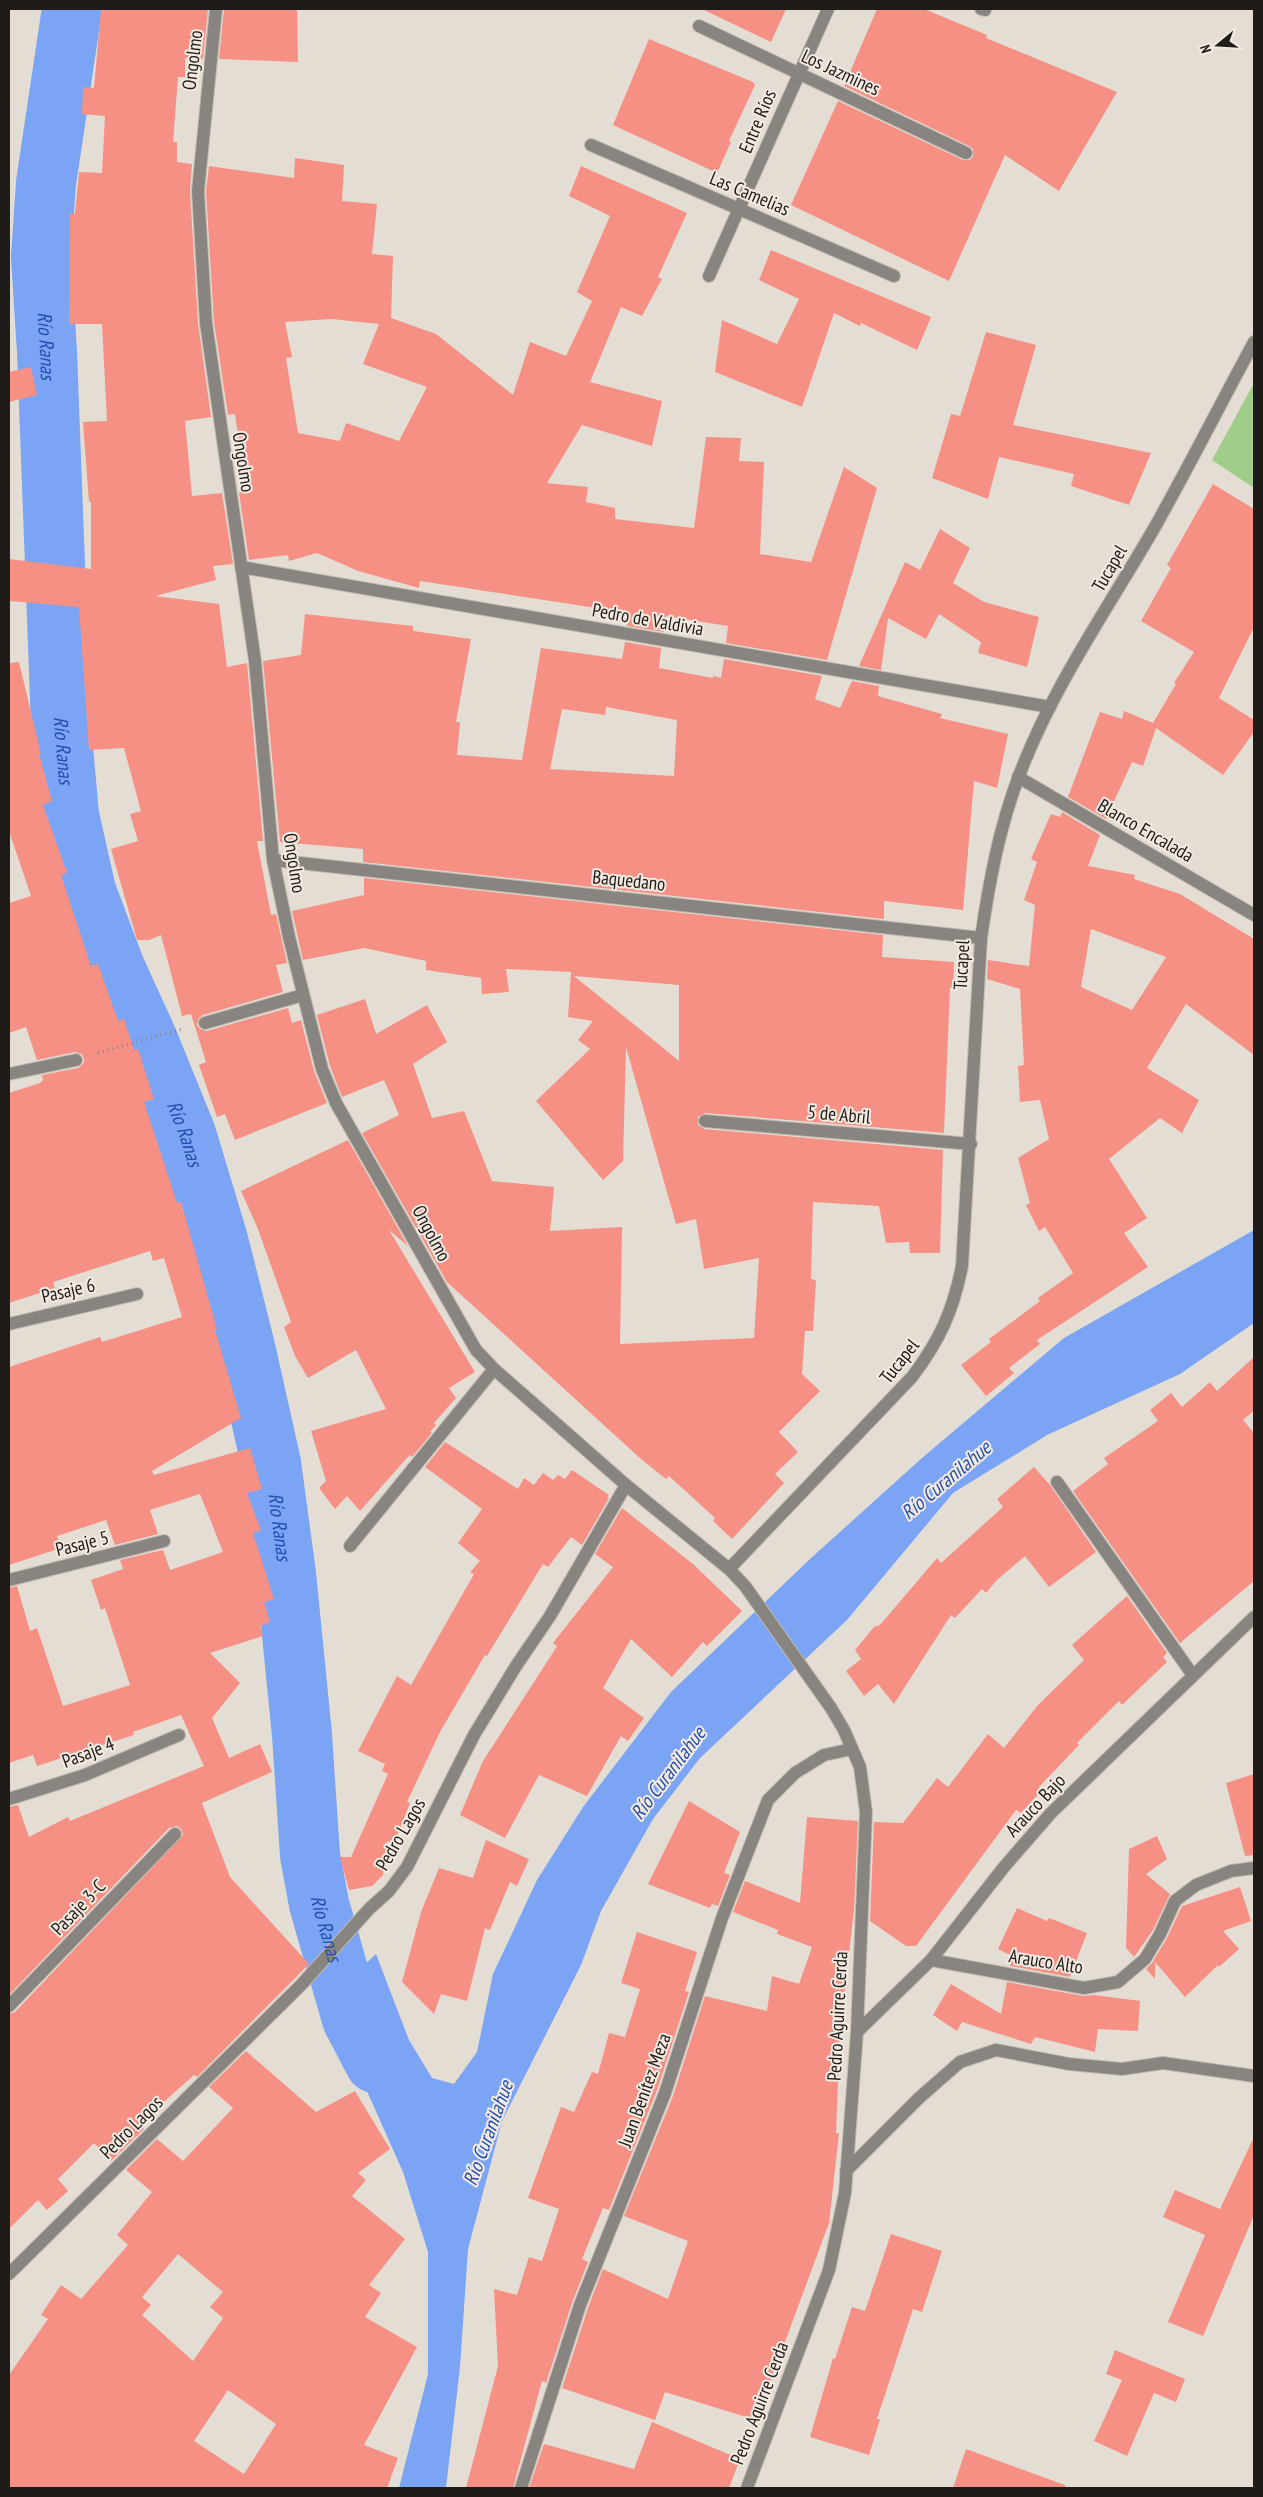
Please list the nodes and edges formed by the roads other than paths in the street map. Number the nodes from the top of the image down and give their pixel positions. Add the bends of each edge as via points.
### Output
1 (216, 9) edge
2 (828, 9) edge
3 (699, 26) dead end
4 (798, 73) junction
5 (591, 145) dead end
6 (966, 153) dead end
7 (740, 209) junction
8 (710, 276) dead end
9 (894, 276) dead end
10 (1254, 342) edge
11 (241, 568) junction
12 (1050, 707) junction
13 (1018, 778) junction
14 (273, 860) junction
15 (1254, 915) edge
16 (981, 938) junction
17 (303, 996) junction
18 (205, 1023) road end
19 (76, 1060) road end
20 (9, 1074) edge
21 (705, 1121) dead end
22 (971, 1144) junction
23 (137, 1294) dead end
24 (9, 1324) edge
25 (494, 1369) junction
26 (1057, 1482) dead end
27 (626, 1485) junction
28 (164, 1541) dead end
29 (350, 1546) dead end
30 (729, 1569) junction
31 (9, 1580) edge
32 (1254, 1617) edge
33 (1192, 1674) junction
34 (179, 1735) dead end
35 (852, 1749) junction
36 (9, 1799) edge
37 (175, 1834) dead end
38 (1254, 1868) edge
39 (931, 1960) junction
40 (9, 2006) edge
41 (857, 2032) junction
42 (1254, 2076) edge
43 (846, 2171) junction
44 (9, 2274) edge
45 (521, 2488) edge
46 (747, 2488) edge

1 - 11 street, Ongolmo via 198,191 206,323
2 - 4 street, Entre Ríos
3 - 4 street, Los Jazmines
4 - 6 street, Los Jazmines
4 - 7 street, Entre Ríos
5 - 7 street, Las Camelias
7 - 8 street, Entre Ríos
7 - 9 street, Las Camelias
10 - 12 street, Tucapel via 1156,524
11 - 12 street, Pedro de Valdivia
11 - 14 street, Ongolmo via 255,661
12 - 13 street, Tucapel
13 - 15 street, Blanco Encalada
13 - 16 street, Tucapel via 999,843
14 - 16 street, Baquedano
14 - 17 street, Ongolmo
16 - 22 street, Tucapel
17 - 18 street
17 - 25 street, Ongolmo via 322,1069 336,1102 461,1326 476,1350
19 - 20 street
21 - 22 street, 5 de Abril
22 - 30 street, Tucapel via 962,1266 946,1324 932,1352 884,1409
23 - 24 street, Pasaje 6
25 - 27 street, Ongolmo
25 - 29 street
26 - 33 street
27 - 30 street, Ongolmo
27 - 44 street, Pedro Lagos via 550,1616 474,1736 407,1867 389,1891 302,1984
28 - 31 street, Pasaje 5
30 - 35 street, Pedro Aguirre Cerda via 745,1586 831,1708
32 - 33 street, Arauco Bajo
33 - 39 street, Arauco Bajo via 1051,1813
34 - 36 street, Pasaje 4 via 85,1775
35 - 41 street, Pedro Aguirre Cerda via 860,1767 866,1812
35 - 45 street, Juan Benítez Meza via 817,1759 795,1773 768,1800 722,1918 665,2093 580,2305
37 - 40 street, Pasaje 3-C
38 - 39 street, Arauco Alto via 1231,1871 1196,1885 1176,1902 1145,1959 1118,1982 1084,1988
39 - 41 street, Arauco Bajo
41 - 43 street, Pedro Aguirre Cerda
42 - 43 street via 1163,2063 1122,2069 1069,2064 996,2050 960,2062
43 - 46 street, Pedro Aguirre Cerda via 845,2193 829,2270

